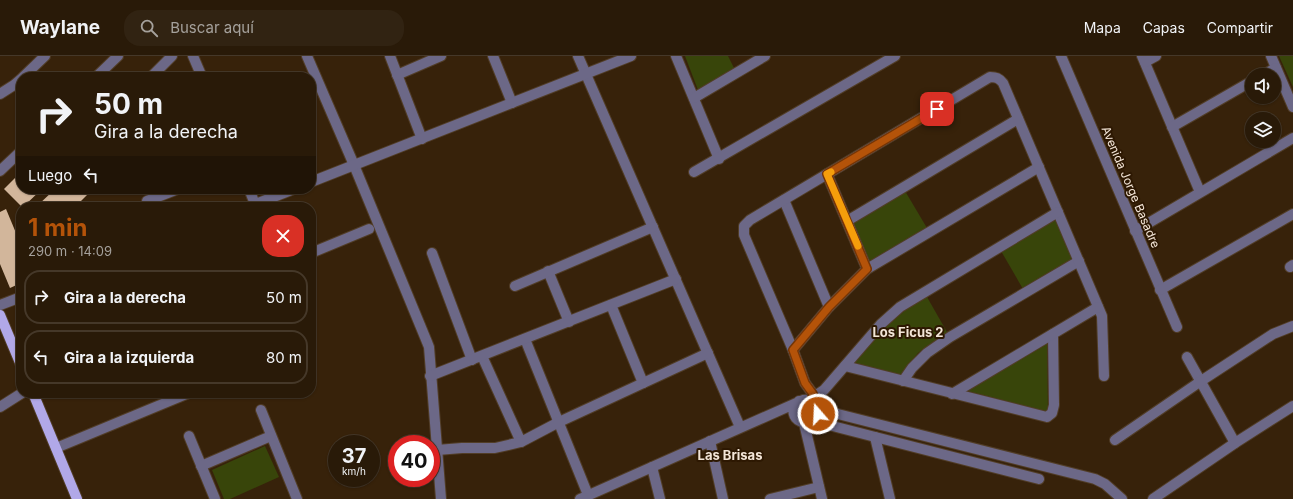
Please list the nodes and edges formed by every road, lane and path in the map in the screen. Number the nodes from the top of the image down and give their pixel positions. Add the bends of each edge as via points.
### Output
1 (45, 56) edge
2 (118, 56) edge
3 (172, 56) edge
4 (193, 56) edge
5 (307, 56) edge
6 (390, 56) edge
7 (441, 56) edge
8 (493, 56) edge
9 (578, 56) edge
10 (631, 56) edge
11 (676, 56) edge
12 (766, 56) edge
13 (895, 56) edge
14 (1061, 56) edge
15 (1156, 56) edge
16 (1271, 56) edge
17 (1143, 59) edge
18 (1276, 68) edge
19 (28, 72) edge
20 (101, 72) edge
21 (156, 72) edge
22 (200, 72) edge
23 (314, 72) edge
24 (586, 74) junction
25 (397, 75) junction
26 (316, 77) edge
27 (1281, 79) edge
28 (16, 83) edge
29 (1245, 85) edge
30 (0, 94) edge
31 (694, 98) junction
32 (512, 103) junction
33 (1293, 107) edge
34 (1018, 119) junction
35 (1172, 127) junction
36 (1293, 138) edge
37 (422, 139) junction
38 (16, 156) edge
39 (718, 158) junction
40 (354, 165) junction
41 (1039, 167) junction
42 (0, 172) edge
43 (694, 172) dead end
44 (827, 174) junction
45 (316, 180) edge
46 (1200, 192) junction
47 (165, 194) edge
48 (282, 194) edge
49 (784, 200) junction
50 (147, 201) dead end
51 (262, 202) edge
52 (1058, 212) junction
53 (1293, 214) edge
54 (847, 221) junction
55 (653, 227) junction
56 (369, 229) dead end
57 (1135, 231) junction
58 (316, 251) edge
59 (432, 253) dead end
60 (1079, 261) junction
61 (867, 269) junction
62 (548, 271) junction
63 (676, 279) junction
64 (515, 286) dead end
65 (1160, 290) junction
66 (16, 299) edge
67 (0, 305) edge
68 (611, 305) junction
69 (829, 307) junction
70 (1098, 307) junction
71 (0, 315) edge
72 (569, 322) junction
73 (1293, 326) edge
74 (1177, 327) dead end
75 (1053, 334) junction
76 (525, 339) junction
77 (793, 350) junction
78 (16, 353) edge
79 (708, 353) junction
80 (482, 356) junction
81 (1187, 357) dead end
82 (472, 360) junction
83 (845, 366) junction
84 (430, 376) junction
85 (1104, 376) dead end
86 (903, 381) junction
87 (1200, 381) junction
88 (643, 383) junction
89 (952, 394) junction
90 (16, 397) edge
91 (812, 397) junction
92 (35, 398) edge
93 (177, 398) edge
94 (799, 401) junction
95 (1293, 406) edge
96 (0, 408) edge
97 (818, 409) junction
98 (260, 410) dead end
99 (775, 412) junction
100 (795, 417) junction
101 (559, 422) junction
102 (809, 422) junction
103 (740, 428) junction
104 (435, 435) edge
105 (189, 436) dead end
106 (271, 436) junction
107 (875, 437) junction
108 (1115, 440) dead end
109 (710, 441) junction
110 (521, 442) junction
111 (1235, 443) junction
112 (56, 448) junction
113 (440, 450) edge
114 (201, 466) junction
115 (652, 467) junction
116 (1039, 479) dead end
117 (440, 487) edge
118 (819, 487) junction
119 (590, 496) edge
120 (77, 499) edge
121 (215, 499) edge
122 (297, 499) edge
123 (441, 499) edge
124 (660, 499) edge
125 (723, 499) edge
126 (770, 499) edge
127 (822, 499) edge
128 (890, 499) edge
129 (1122, 499) edge
130 (1153, 499) edge

1 - 19 street
2 - 20 street
3 - 21 street
4 - 22 street
5 - 23 street
6 - 25 street
7 - 25 street
8 - 32 street
9 - 24 street
10 - 24 street
11 - 31 street
12 - 31 street
13 - 39 street
14 - 57 street, Avenida Jorge Basadre
15 - 17 street
16 - 18 street
17 - 35 street
24 - 32 street
24 - 55 street
25 - 37 street
26 - 40 street
27 - 33 street
28 - 30 street
29 - 35 street
31 - 39 street
32 - 37 street
34 - 41 street
34 - 44 street via 1003,83 997,78 990,77
34 - 54 street
35 - 46 street
36 - 46 street
37 - 40 street
38 - 42 street
39 - 43 street
40 - 45 street
40 - 84 street via 429,347
41 - 52 street
41 - 61 street
44 - 49 street
44 - 54 street
46 - 57 street
47 - 50 street
48 - 51 street
49 - 69 street
49 - 77 street via 750,220 744,226 744,235
52 - 60 street
52 - 83 street via 900,307 881,324
53 - 65 street
54 - 61 street
55 - 62 street
55 - 63 street
56 - 58 street
57 - 65 street, Avenida Jorge Basadre
59 - 82 street
60 - 70 street
60 - 86 street via 950,337 915,364
61 - 69 street
62 - 64 street
62 - 72 street
63 - 68 street
63 - 79 street
65 - 74 street, Avenida Jorge Basadre
66 - 67 street
68 - 72 street
68 - 88 street
69 - 77 street
70 - 75 street
70 - 85 street via 1103,325
71 - 78 main road
72 - 76 street
73 - 87 street via 1273,334
75 - 89 street
75 - 89 street via 1054,405 1052,413 1047,417
76 - 80 street
76 - 101 street
77 - 91 street
79 - 88 street
79 - 103 street
80 - 82 street
80 - 110 street
81 - 87 street
82 - 84 street
83 - 86 street
83 - 91 street via 824,390
84 - 104 street
86 - 89 street
87 - 108 street
87 - 111 street
88 - 101 street
90 - 96 street
91 - 94 street
91 - 97 street
92 - 112 main road
93 - 112 street
94 - 99 street
94 - 100 street via 794,408
95 - 111 street
97 - 102 street via 816,417
97 - 129 street via 1095,479
98 - 106 street
99 - 100 street
99 - 103 street
100 - 102 street via 800,422
101 - 110 street
101 - 119 street
102 - 107 street
102 - 118 street
103 - 109 street
105 - 114 street
106 - 114 street
106 - 122 street
107 - 116 street
107 - 128 street
109 - 115 street
109 - 125 street
110 - 113 street via 495,448
111 - 130 street
112 - 120 main road
114 - 121 street
115 - 119 street
115 - 124 street
117 - 123 street
118 - 126 street
118 - 127 street

